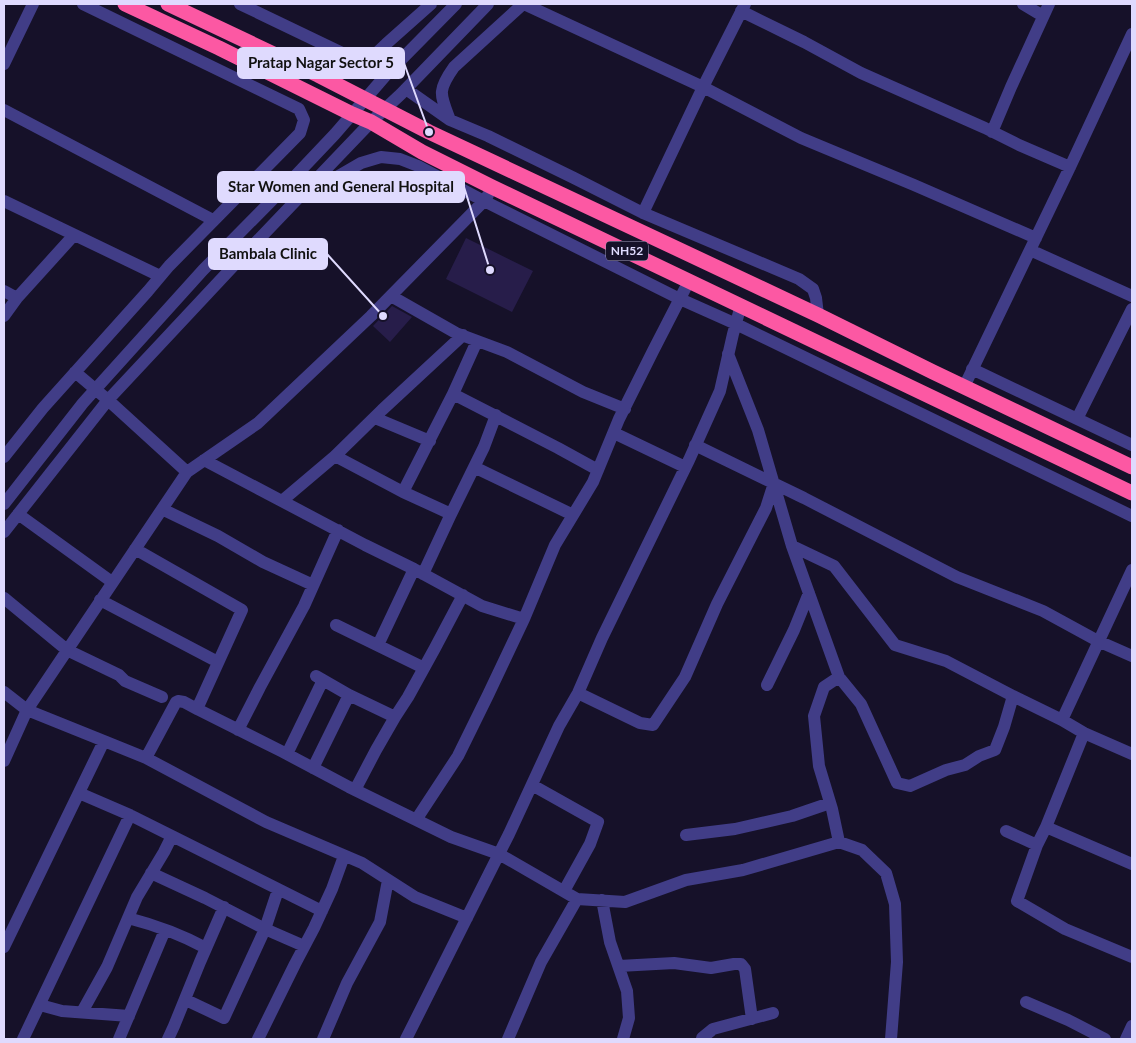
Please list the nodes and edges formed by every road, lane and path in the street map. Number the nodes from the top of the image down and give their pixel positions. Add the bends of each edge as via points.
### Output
1 (33, 4) edge
2 (83, 4) edge
3 (125, 4) edge
4 (168, 4) edge
5 (240, 4) edge
6 (431, 4) edge
7 (456, 4) edge
8 (488, 4) edge
9 (524, 4) edge
10 (1024, 4) edge
11 (1049, 4) edge
12 (743, 8) edge
13 (1043, 16) junction
14 (1132, 34) edge
15 (4, 64) edge
16 (702, 87) junction
17 (406, 89) junction
18 (366, 99) junction
19 (385, 109) junction
20 (4, 110) edge
21 (352, 114) junction
22 (450, 120) junction
23 (371, 122) junction
24 (992, 132) junction
25 (1070, 167) junction
26 (492, 187) junction
27 (304, 193) junction
28 (4, 201) edge
29 (484, 201) junction
30 (643, 213) junction
31 (213, 220) junction
32 (74, 235) junction
33 (1036, 238) junction
34 (1030, 250) junction
35 (160, 276) junction
36 (689, 281) junction
37 (4, 291) edge
38 (391, 296) junction
39 (1132, 296) edge
40 (17, 298) junction
41 (680, 298) junction
42 (741, 305) junction
43 (1132, 309) edge
44 (818, 315) junction
45 (4, 316) edge
46 (736, 324) junction
47 (463, 335) junction
48 (477, 341) junction
49 (728, 354) junction
50 (972, 369) junction
51 (75, 372) junction
52 (964, 387) junction
53 (95, 390) junction
54 (453, 394) junction
55 (108, 400) junction
56 (624, 409) junction
57 (496, 415) junction
58 (375, 418) junction
59 (1077, 419) junction
60 (614, 433) junction
61 (430, 441) junction
62 (695, 445) junction
63 (1132, 445) edge
64 (335, 456) junction
65 (4, 457) edge
66 (204, 460) junction
67 (685, 466) junction
68 (474, 467) junction
69 (1132, 467) edge
70 (598, 470) junction
71 (187, 472) junction
72 (774, 483) junction
73 (403, 492) junction
74 (1132, 493) edge
75 (283, 500) junction
76 (4, 504) edge
77 (162, 509) junction
78 (18, 514) junction
79 (451, 514) junction
80 (573, 515) junction
81 (1132, 516) edge
82 (338, 530) junction
83 (4, 532) edge
84 (792, 546) junction
85 (135, 549) junction
86 (1132, 570) edge
87 (418, 571) junction
88 (112, 582) junction
89 (313, 585) junction
90 (809, 593) junction
91 (463, 595) junction
92 (4, 598) edge
93 (100, 600) junction
94 (524, 619) junction
95 (336, 625) dead end
96 (1098, 641) junction
97 (378, 645) junction
98 (67, 650) junction
99 (1132, 656) edge
100 (218, 662) junction
101 (424, 668) junction
102 (839, 677) junction
103 (767, 685) dead end
104 (4, 692) edge
105 (578, 693) junction
106 (349, 695) junction
107 (1013, 696) junction
108 (162, 697) dead end
109 (27, 710) junction
110 (196, 710) junction
111 (395, 716) junction
112 (1062, 720) junction
113 (238, 730) junction
114 (1084, 733) junction
115 (104, 741) junction
116 (287, 754) junction
117 (1132, 754) edge
118 (146, 758) junction
119 (4, 761) edge
120 (313, 768) junction
121 (532, 785) junction
122 (355, 790) junction
123 (79, 793) junction
124 (830, 802) junction
125 (130, 815) junction
126 (416, 820) junction
127 (1046, 827) junction
128 (1006, 831) dead end
129 (686, 835) dead end
130 (172, 836) junction
131 (839, 842) junction
132 (1037, 845) junction
133 (498, 854) junction
134 (344, 856) junction
135 (1132, 864) edge
136 (151, 873) junction
137 (388, 880) junction
138 (278, 890) junction
139 (564, 891) junction
140 (577, 899) junction
141 (602, 900) junction
142 (224, 907) junction
143 (322, 911) junction
144 (128, 918) junction
145 (467, 918) junction
146 (265, 929) junction
147 (165, 930) junction
148 (304, 946) junction
149 (4, 947) edge
150 (206, 948) junction
151 (1132, 957) edge
152 (619, 966) junction
153 (186, 1000) junction
154 (1026, 1002) dead end
155 (40, 1005) junction
156 (82, 1012) junction
157 (773, 1013) dead end
158 (129, 1016) junction
159 (752, 1019) junction
160 (1132, 1026) edge
161 (23, 1039) edge
162 (119, 1039) edge
163 (168, 1039) edge
164 (258, 1039) edge
165 (323, 1039) edge
166 (406, 1039) edge
167 (508, 1039) edge
168 (623, 1039) edge
169 (702, 1039) edge
170 (891, 1039) edge
171 (1105, 1039) edge
172 (1126, 1039) edge

1 - 15 street
2 - 31 street via 299,109 304,120 300,133
3 - 21 highway, NH52
4 - 18 highway, NH52
5 - 6 street via 365,64
7 - 18 street
8 - 17 street
9 - 16 street
9 - 22 street via 446,77 442,101
10 - 13 street
11 - 13 street
12 - 16 street
12 - 24 street via 861,73
13 - 24 street
14 - 25 street
16 - 30 street
16 - 33 street via 801,138
17 - 19 street
17 - 22 street
18 - 19 highway, NH52
18 - 21 street
19 - 23 street
19 - 44 highway, NH52
20 - 31 street
21 - 23 highway, NH52
21 - 53 street via 203,270
22 - 30 street
23 - 26 highway, NH52
23 - 27 street
24 - 25 street
25 - 33 street
26 - 29 street
26 - 36 highway, NH52
27 - 29 street via 361,163 381,157 400,159 418,166
27 - 55 street
28 - 32 street
29 - 38 street
29 - 41 street
30 - 44 street via 799,279 813,289
31 - 35 street
32 - 35 street
32 - 40 street
33 - 34 street
34 - 39 street
34 - 50 street
35 - 51 street
36 - 41 street
36 - 42 highway, NH52
37 - 40 street
38 - 47 street
38 - 66 street via 258,423
40 - 45 street
41 - 46 street
41 - 56 street
42 - 46 street
42 - 74 highway, NH52
43 - 59 street
44 - 52 highway, NH52
46 - 49 street
46 - 81 street
47 - 48 street
47 - 58 street
48 - 54 street
48 - 56 street via 507,352 583,392
49 - 62 street via 720,391
49 - 72 street via 758,430
50 - 52 street
50 - 59 street
51 - 53 street
51 - 65 street
52 - 69 highway, NH52
53 - 55 street
53 - 76 street
54 - 57 street
54 - 61 street
55 - 71 street
55 - 78 street
56 - 60 street
57 - 68 street
57 - 70 street
58 - 61 street
58 - 64 street
59 - 63 street
60 - 67 street
60 - 70 street
61 - 73 street
62 - 67 street
62 - 72 street
64 - 73 street
64 - 75 street
66 - 71 street
66 - 75 street
67 - 105 street
68 - 79 street
68 - 80 street
70 - 80 street
71 - 77 street
72 - 84 street
72 - 96 street via 957,577 1042,611
72 - 105 street via 766,508 717,604 685,677 652,725 640,723
73 - 79 street
75 - 82 street
77 - 85 street
77 - 89 street
78 - 83 street
78 - 88 street
79 - 87 street
80 - 94 street via 556,545
82 - 87 street
82 - 89 street
84 - 90 street
84 - 107 street via 834,566 895,645 946,661
85 - 88 street
85 - 100 street via 242,610
86 - 96 street
87 - 91 street
87 - 97 street
88 - 93 street
89 - 113 street
90 - 102 street
90 - 103 street
91 - 94 street via 482,606
91 - 101 street
92 - 98 street
93 - 98 street
93 - 100 street
94 - 126 street via 458,756
95 - 97 street
96 - 99 street
96 - 112 street
97 - 101 street
98 - 108 street
98 - 109 street
100 - 110 street
101 - 111 street
102 - 107 street via 861,704 897,783 910,786 995,750
102 - 124 street via 824,687 814,716 819,766
104 - 109 street
105 - 121 street
106 - 111 street
106 - 116 street via 319,678
106 - 120 street
107 - 112 street
109 - 115 street
109 - 119 street
110 - 113 street
110 - 118 street via 184,702 176,702
111 - 122 street
112 - 114 street
113 - 116 street
114 - 117 street
114 - 127 street
115 - 118 street
115 - 123 street
116 - 120 street
118 - 134 street via 266,822
120 - 122 street
121 - 133 street
121 - 139 street via 598,822 590,844
122 - 126 street
123 - 125 street
123 - 149 street
124 - 129 street via 792,816 735,829
124 - 131 street
125 - 130 street
125 - 155 street
126 - 133 street
127 - 132 street
127 - 135 street
128 - 132 street
130 - 136 street
130 - 138 street
131 - 141 street via 743,870 686,880 625,902
131 - 170 street via 862,850 886,873 895,904 897,962
132 - 151 street via 1017,901 1065,929
133 - 139 street
133 - 145 street
134 - 137 street
134 - 143 street
136 - 142 street
136 - 144 street
137 - 145 street via 415,897
137 - 165 street via 380,922
138 - 143 street
138 - 146 street
139 - 140 street
140 - 141 street
140 - 167 street via 541,962
141 - 152 street via 610,942
142 - 146 street
142 - 150 street
143 - 148 street
144 - 147 street
144 - 156 street via 107,967
145 - 166 street
146 - 148 street
146 - 153 street via 224,1018
147 - 150 street
147 - 158 street
148 - 164 street
150 - 153 street
152 - 159 street via 674,963 711,968 741,964 745,969
152 - 168 street via 627,991 629,1018
153 - 163 street
154 - 171 street
155 - 156 street
155 - 161 street
156 - 158 street
157 - 159 street
158 - 162 street
159 - 169 street via 713,1029
160 - 172 street

